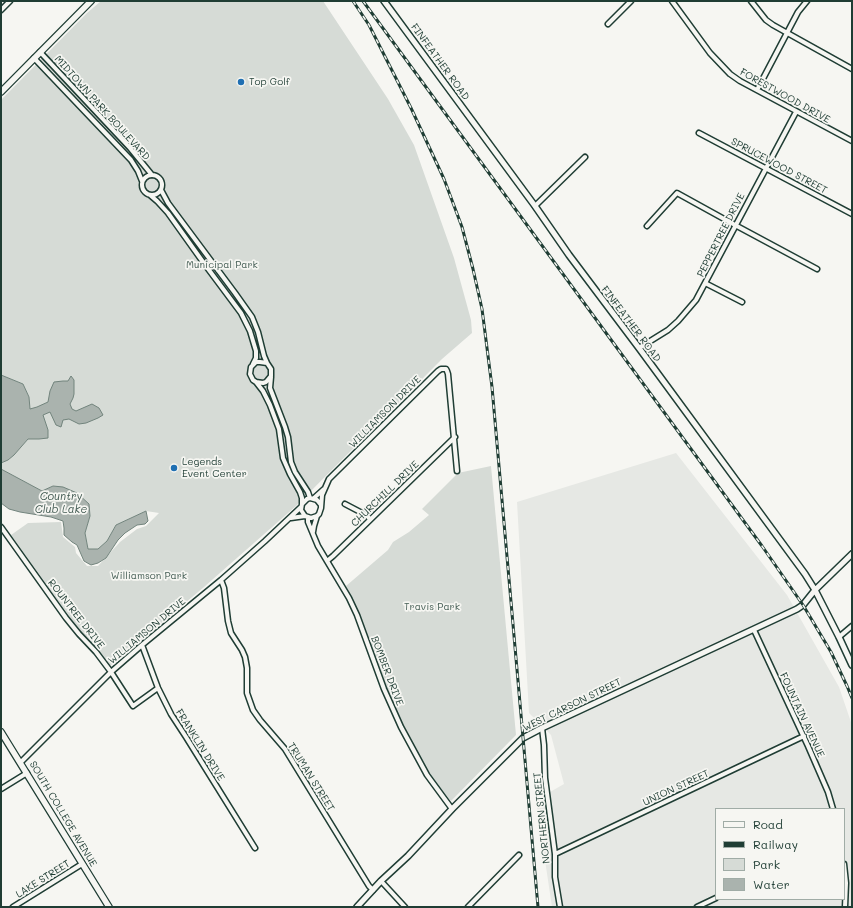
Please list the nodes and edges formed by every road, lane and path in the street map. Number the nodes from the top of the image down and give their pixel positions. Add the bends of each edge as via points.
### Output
1 (10, 1) edge
2 (91, 1) edge
3 (384, 1) edge
4 (631, 1) edge
5 (672, 1) edge
6 (751, 1) edge
7 (807, 1) edge
8 (1, 10) edge
9 (608, 24) dead end
10 (786, 33) junction
11 (40, 52) junction
12 (34, 58) junction
13 (852, 69) edge
14 (757, 90) junction
15 (1, 92) edge
16 (796, 112) junction
17 (699, 133) dead end
18 (852, 141) edge
19 (585, 157) dead end
20 (765, 168) junction
21 (152, 175) junction
22 (142, 181) junction
23 (161, 190) junction
24 (150, 196) junction
25 (535, 206) junction
26 (852, 214) edge
27 (735, 225) junction
28 (646, 226) dead end
29 (817, 269) dead end
30 (705, 284) junction
31 (742, 302) dead end
32 (639, 348) junction
33 (267, 363) junction
34 (253, 364) junction
35 (271, 376) junction
36 (256, 382) junction
37 (455, 437) junction
38 (457, 471) dead end
39 (324, 489) junction
40 (312, 498) junction
41 (345, 504) dead end
42 (302, 505) junction
43 (321, 508) junction
44 (317, 516) junction
45 (306, 517) junction
46 (289, 519) junction
47 (370, 519) junction
48 (1, 527) edge
49 (313, 534) junction
50 (852, 554) edge
51 (327, 561) junction
52 (221, 580) junction
53 (815, 590) junction
54 (852, 626) edge
55 (754, 630) junction
56 (839, 637) junction
57 (142, 645) junction
58 (852, 665) edge
59 (110, 672) junction
60 (158, 688) junction
61 (542, 728) junction
62 (1, 732) edge
63 (804, 736) junction
64 (21, 762) junction
65 (27, 773) junction
66 (1, 789) edge
67 (833, 808) edge
68 (452, 809) junction
69 (255, 848) dead end
70 (555, 854) junction
71 (519, 856) dead end
72 (82, 864) junction
73 (845, 874) edge
74 (381, 881) junction
75 (373, 890) junction
76 (715, 898) edge
77 (20, 905) edge
78 (13, 907) edge
79 (109, 907) edge
80 (357, 907) edge
81 (405, 907) edge
82 (468, 907) edge
83 (560, 907) edge
84 (697, 907) edge
85 (845, 907) edge

1 - 8 street
2 - 11 main road
3 - 25 street, FINFEATHER ROAD
4 - 9 street
5 - 14 street, FORESTWOOD DRIVE via 720,65
6 - 10 street via 766,20
7 - 10 street
10 - 13 street
10 - 14 street
11 - 12 main road
11 - 21 street, MIDTOWN PARK BOULEVARD via 86,99
12 - 15 main road
12 - 22 street, MIDTOWN PARK BOULEVARD via 132,160
14 - 16 street, FORESTWOOD DRIVE
16 - 18 street, FORESTWOOD DRIVE
16 - 20 street, PEPPERTREE DRIVE
17 - 20 street, SPRUCEWOOD STREET
19 - 25 street
20 - 26 street, SPRUCEWOOD STREET
20 - 27 street, PEPPERTREE DRIVE
21 - 22 street
21 - 23 street via 161,180
22 - 24 street via 143,191
23 - 24 street via 157,195
23 - 33 street via 168,204 252,317
24 - 34 street via 168,213 241,313 256,351
25 - 32 street, FINFEATHER ROAD via 569,256
27 - 28 street via 677,193
27 - 29 street
27 - 30 street, PEPPERTREE DRIVE
30 - 31 street
30 - 32 street, PEPPERTREE DRIVE via 696,300 678,321
32 - 53 street, FINFEATHER ROAD
33 - 34 street
33 - 35 street via 271,369
34 - 36 street via 250,374
35 - 36 street via 266,382
35 - 40 street via 270,388 286,427 291,462
36 - 42 street via 273,412 279,430 283,458 300,492
37 - 38 street
37 - 39 street, WILLIAMSON DRIVE via 448,374 446,369 441,369 329,479
37 - 47 street, CHURCHILL DRIVE
39 - 40 street, WILLIAMSON DRIVE
39 - 43 street, WILLIAMSON DRIVE
40 - 42 street via 307,499
40 - 43 street via 319,502
41 - 47 street
42 - 45 street via 302,513
42 - 46 street, WILLIAMSON DRIVE
43 - 44 street
44 - 45 street
44 - 49 street
45 - 46 street
45 - 49 street, BOMBER DRIVE
46 - 52 street, WILLIAMSON DRIVE
47 - 51 street, CHURCHILL DRIVE
48 - 59 street, ROUNTREE DRIVE via 66,618
49 - 51 street, BOMBER DRIVE
50 - 53 street, WEST CARSON STREET
51 - 68 street, BOMBER DRIVE via 352,604 401,727 427,775
52 - 57 street, WILLIAMSON DRIVE
52 - 75 street, TRUMAN STREET via 231,633 245,657 247,693 252,710 285,749
53 - 55 street, WEST CARSON STREET via 797,609
53 - 56 street, FINFEATHER ROAD
54 - 56 street
55 - 61 street, WEST CARSON STREET
55 - 63 street, FOUNTAIN AVENUE
56 - 58 street, FINFEATHER ROAD
57 - 59 street, WILLIAMSON DRIVE
57 - 60 street, FRANKLIN DRIVE
59 - 60 street, ROUNTREE DRIVE via 133,706
59 - 64 street, WILLIAMSON DRIVE
60 - 69 street, FRANKLIN DRIVE via 171,714
61 - 68 street, WEST CARSON STREET via 519,741
61 - 70 street, NORTHERN STREET via 544,778
62 - 64 main road, SOUTH COLLEGE AVENUE
63 - 67 street, FOUNTAIN AVENUE
63 - 70 street, UNION STREET
64 - 65 main road, SOUTH COLLEGE AVENUE
65 - 66 street
65 - 72 main road, SOUTH COLLEGE AVENUE
68 - 74 street, WEST CARSON STREET
70 - 83 street, NORTHERN STREET
71 - 82 street
72 - 77 street, LAKE STREET
72 - 79 main road, SOUTH COLLEGE AVENUE
73 - 85 street
74 - 75 street, WEST CARSON STREET
74 - 81 street
75 - 80 street, WEST CARSON STREET
76 - 84 street
77 - 78 street, LAKE STREET

